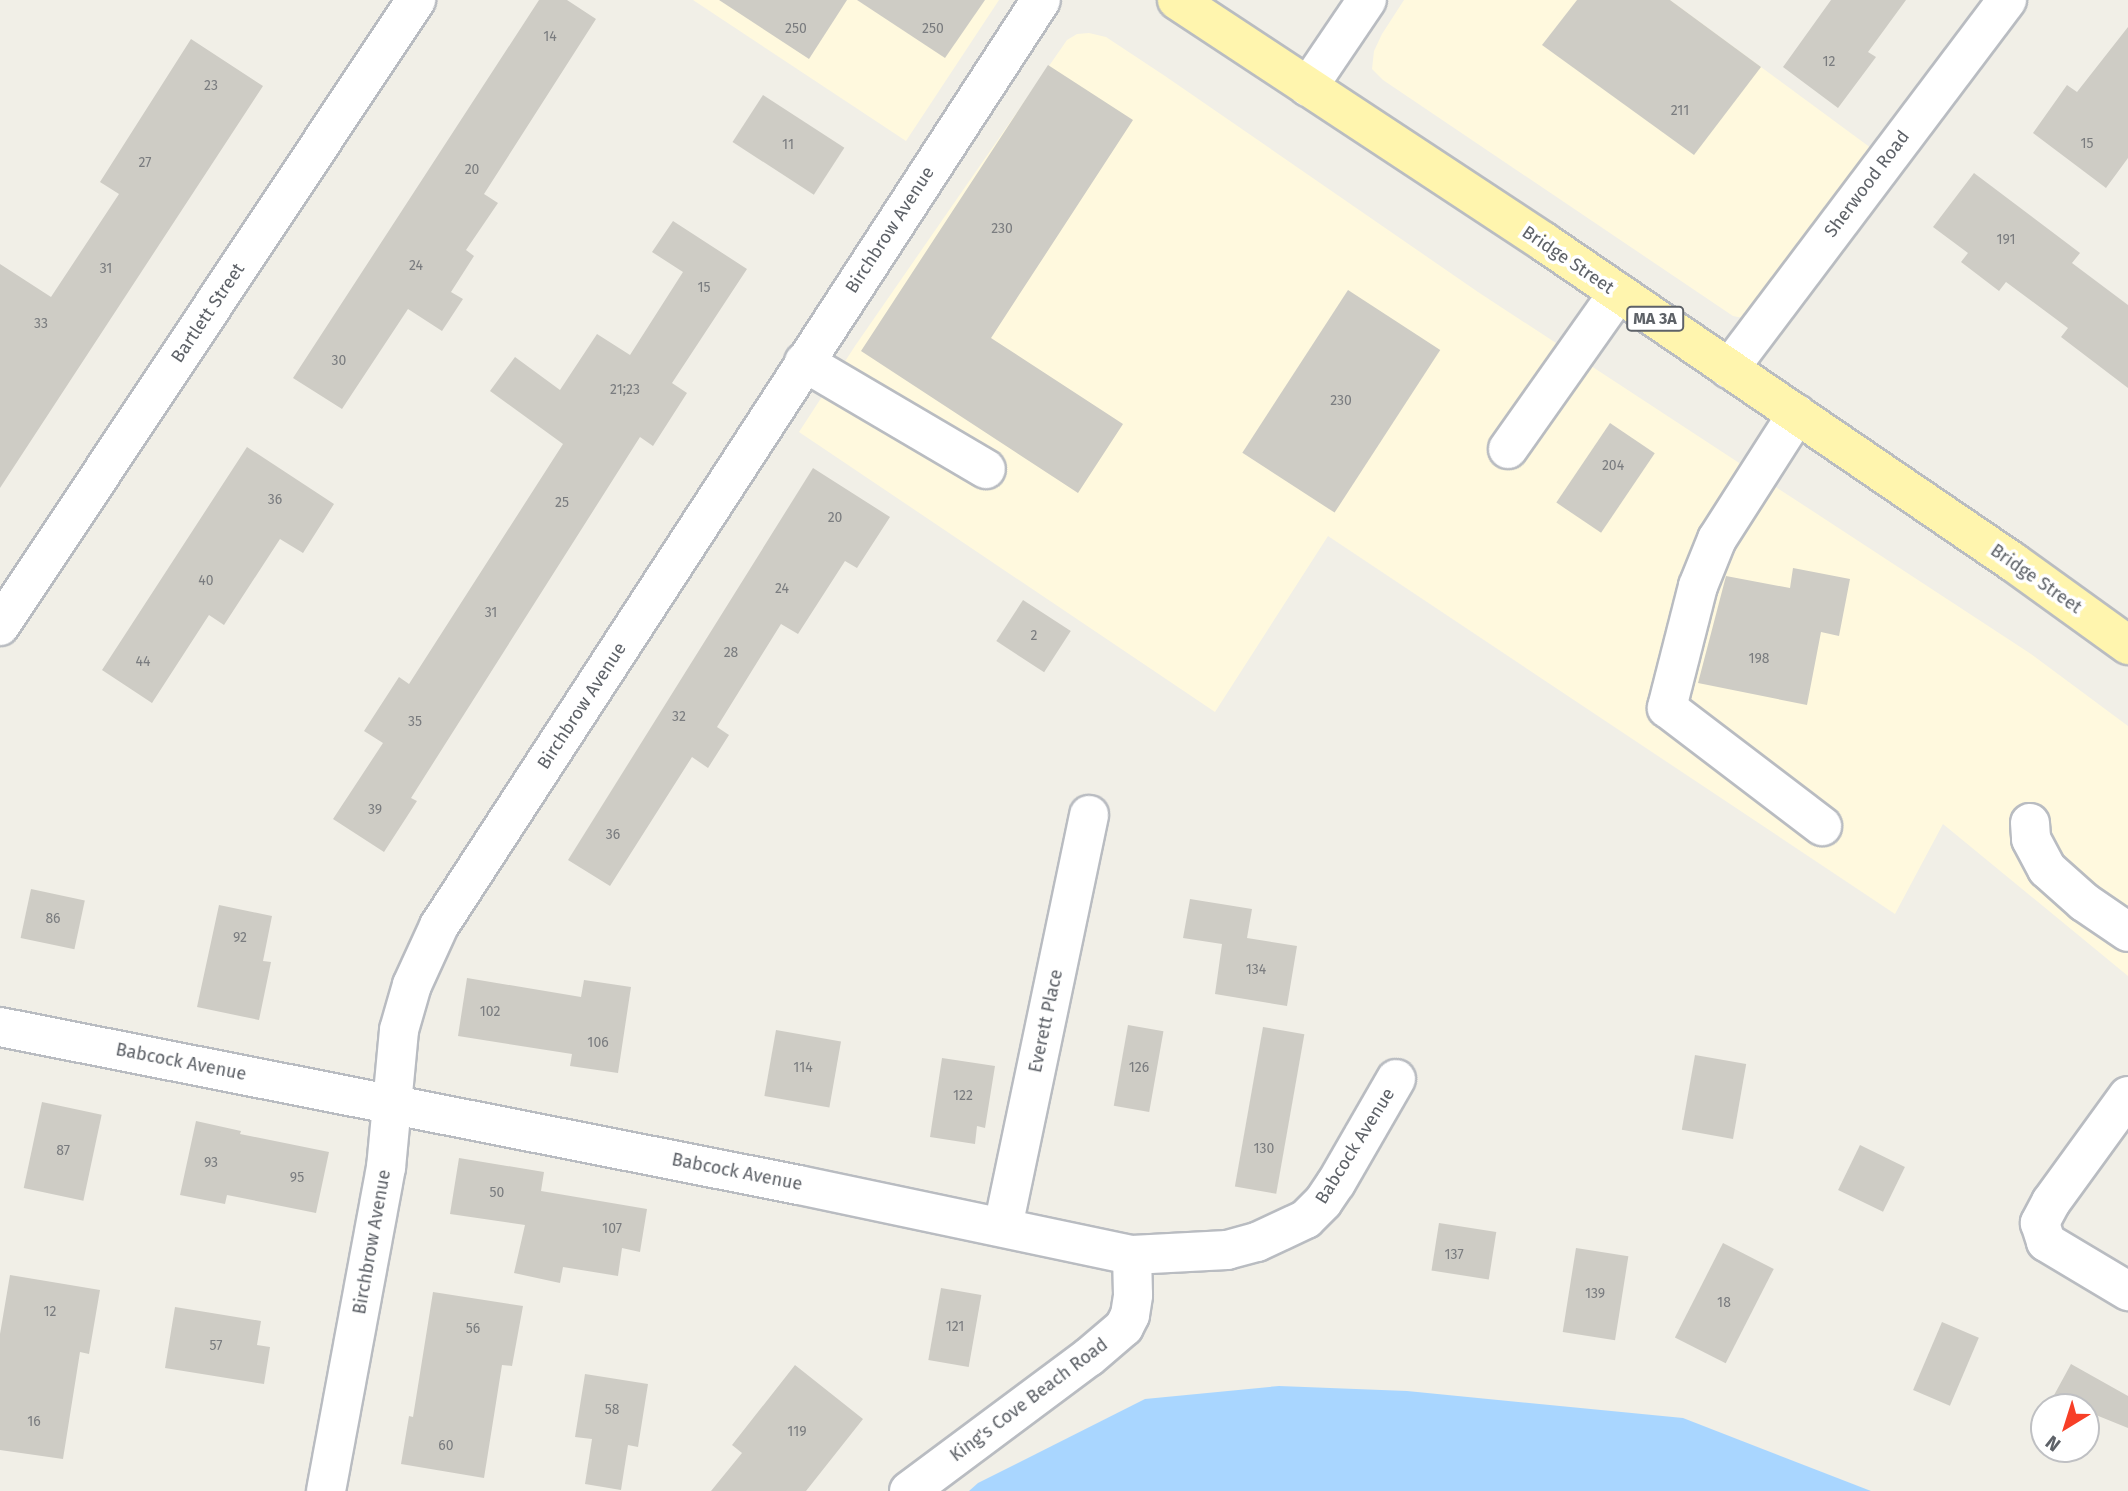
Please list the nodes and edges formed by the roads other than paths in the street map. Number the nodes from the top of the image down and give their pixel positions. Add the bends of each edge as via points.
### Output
1 (416, 0) edge
2 (1041, 0) edge
3 (1177, 0) edge
4 (1367, 0) edge
5 (2007, 0) edge
6 (1308, 87) junction
7 (1618, 293) junction
8 (804, 362) junction
9 (1729, 369) junction
10 (1797, 414) junction
11 (1508, 449) dead end
12 (986, 469) dead end
13 (0, 626) edge
14 (2128, 645) edge
15 (1088, 814) dead end
16 (2030, 823) dead end
17 (1822, 826) dead end
18 (2128, 932) edge
19 (0, 1027) edge
20 (1396, 1079) dead end
21 (2128, 1096) edge
22 (392, 1104) junction
23 (1003, 1227) junction
24 (1132, 1255) junction
25 (2128, 1291) edge
26 (326, 1491) edge
27 (909, 1491) edge

1 - 13 street, Bartlett Street
2 - 8 street, Birchbrow Avenue
3 - 6 main road, Bridge Street / MA 3A
4 - 6 street
5 - 9 street, Sherwood Road
6 - 7 main road, Bridge Street / MA 3A
7 - 9 main road, Bridge Street / MA 3A
7 - 11 street
8 - 12 street
8 - 22 street, Birchbrow Avenue via 439,926 412,985 399,1030
9 - 10 main road, Bridge Street / MA 3A
10 - 14 main road, Bridge Street / MA 3A
10 - 17 street via 1717,539 1698,586 1667,708
15 - 23 street, Everett Place
16 - 18 street via 2031,839 2047,869
19 - 22 street, Babcock Avenue
20 - 24 street, Babcock Avenue via 1324,1202 1306,1219 1257,1242 1227,1250
21 - 25 street via 2040,1223 2046,1242
22 - 23 street, Babcock Avenue
22 - 26 street, Birchbrow Avenue via 386,1168
23 - 24 street, Babcock Avenue
24 - 27 street, King's Cove Beach Road via 1133,1295 1124,1326

